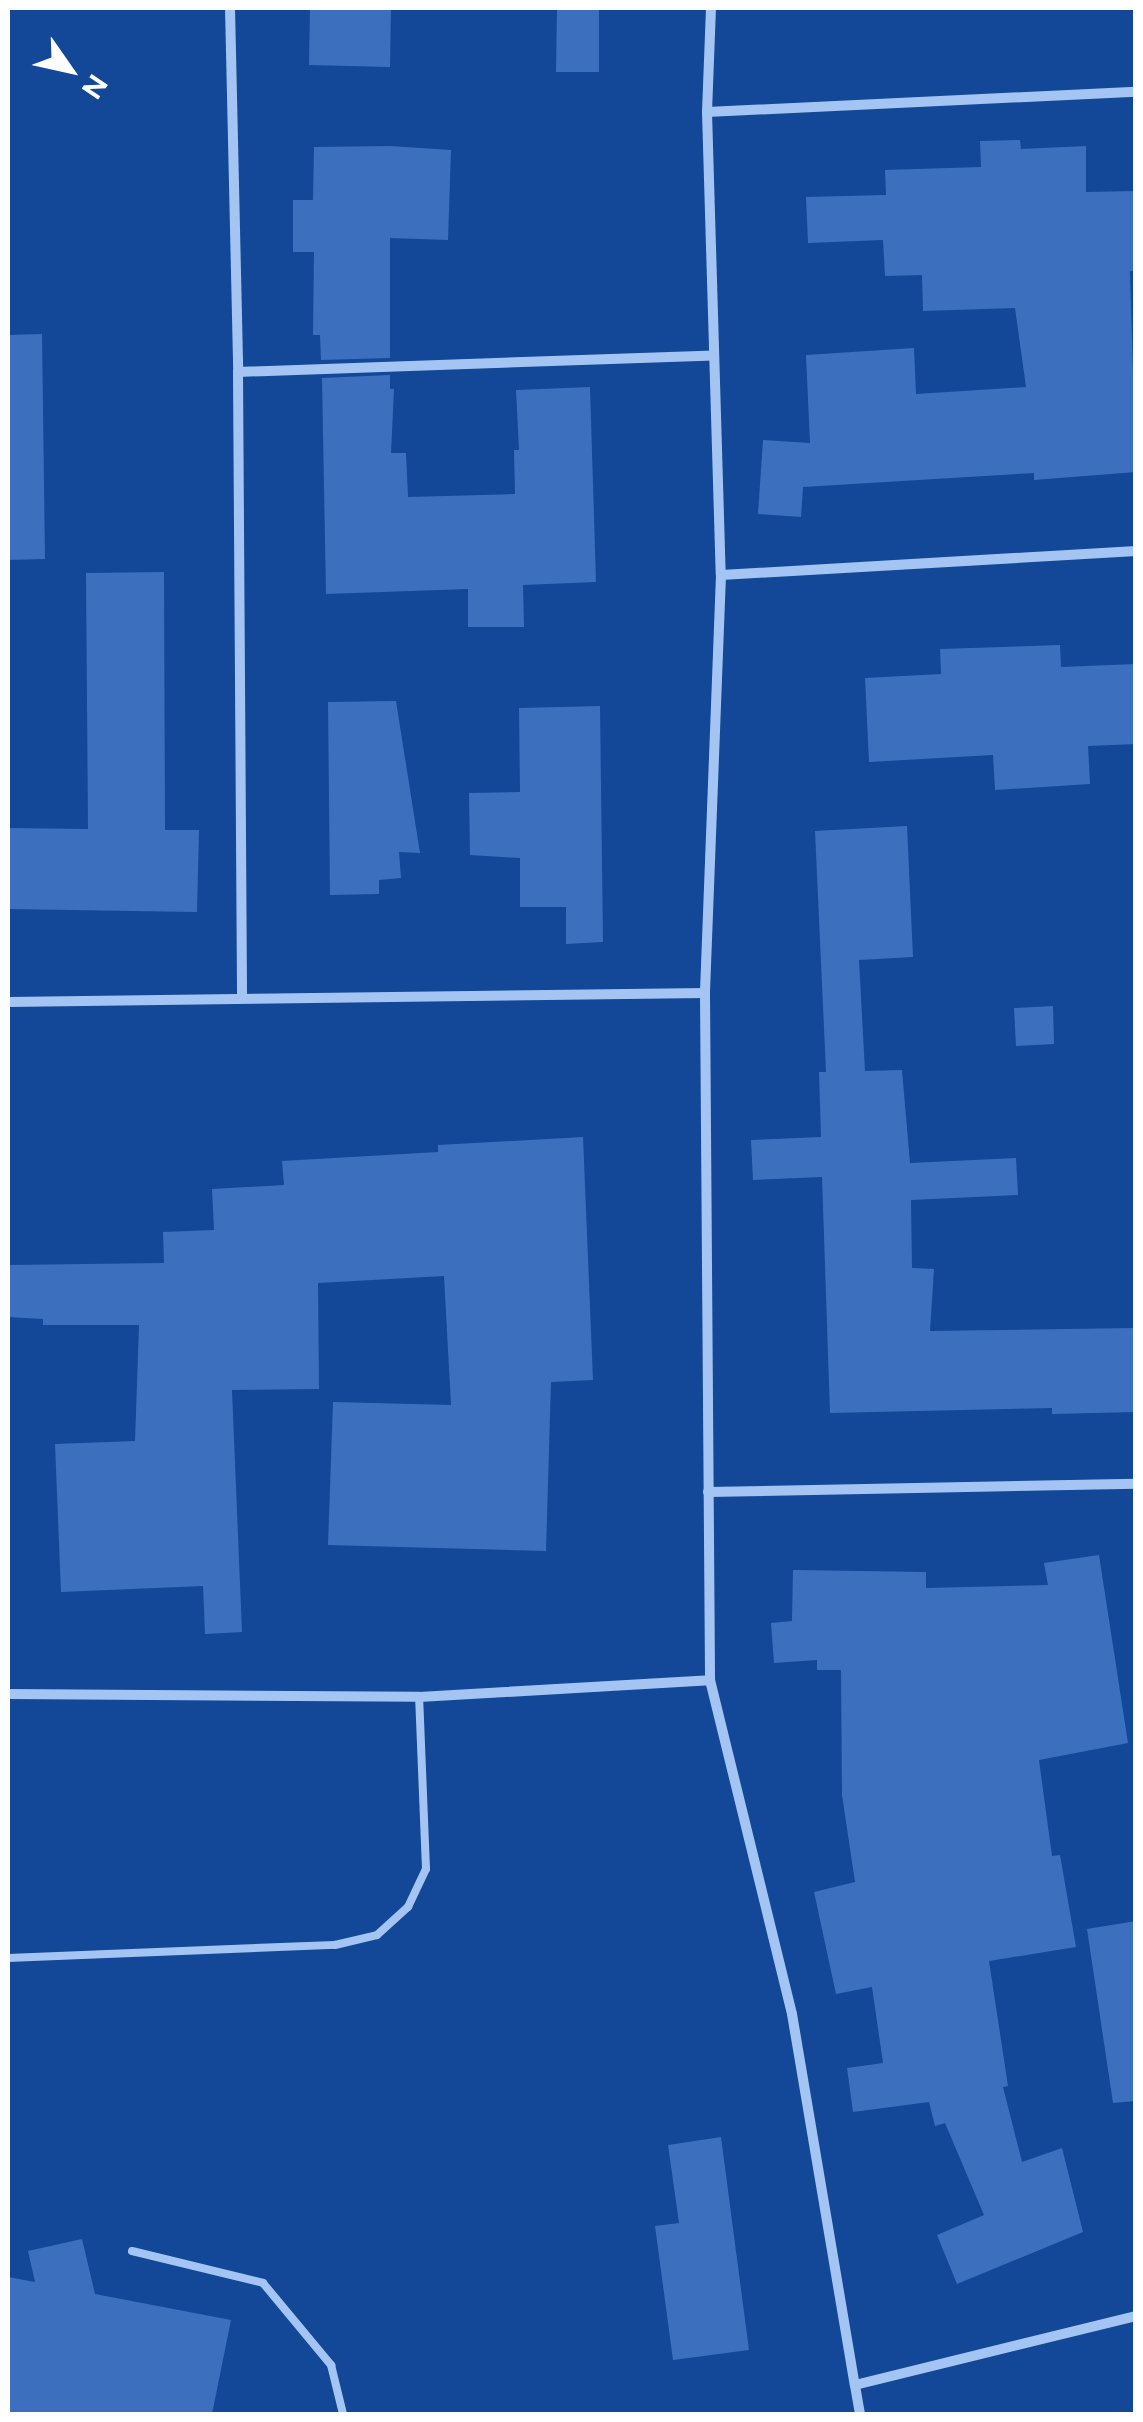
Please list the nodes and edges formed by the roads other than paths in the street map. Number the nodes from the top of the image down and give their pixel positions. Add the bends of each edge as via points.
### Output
1 (230, 8) edge
2 (711, 8) edge
3 (1136, 92) edge
4 (706, 112) junction
5 (714, 354) junction
6 (238, 372) junction
7 (1136, 551) edge
8 (721, 575) junction
9 (705, 993) junction
10 (242, 997) junction
11 (8, 1002) edge
12 (1136, 1484) edge
13 (708, 1492) junction
14 (710, 1680) junction
15 (8, 1694) edge
16 (418, 1697) junction
17 (8, 1958) edge
18 (132, 2250) dead end
19 (1136, 2316) edge
20 (855, 2385) junction
21 (343, 2414) edge
22 (860, 2414) edge

1 - 6 street
2 - 4 street
3 - 4 street
4 - 5 street
5 - 6 street
5 - 8 street
6 - 10 street
7 - 8 street
8 - 9 street
9 - 10 street
9 - 13 street
10 - 11 street
12 - 13 street
13 - 14 street
14 - 16 street
14 - 20 street via 792,2014
15 - 16 street
16 - 17 lane via 426,1868 408,1907 378,1935 335,1946
18 - 21 lane via 263,2283 331,2365
19 - 20 street
20 - 22 street

